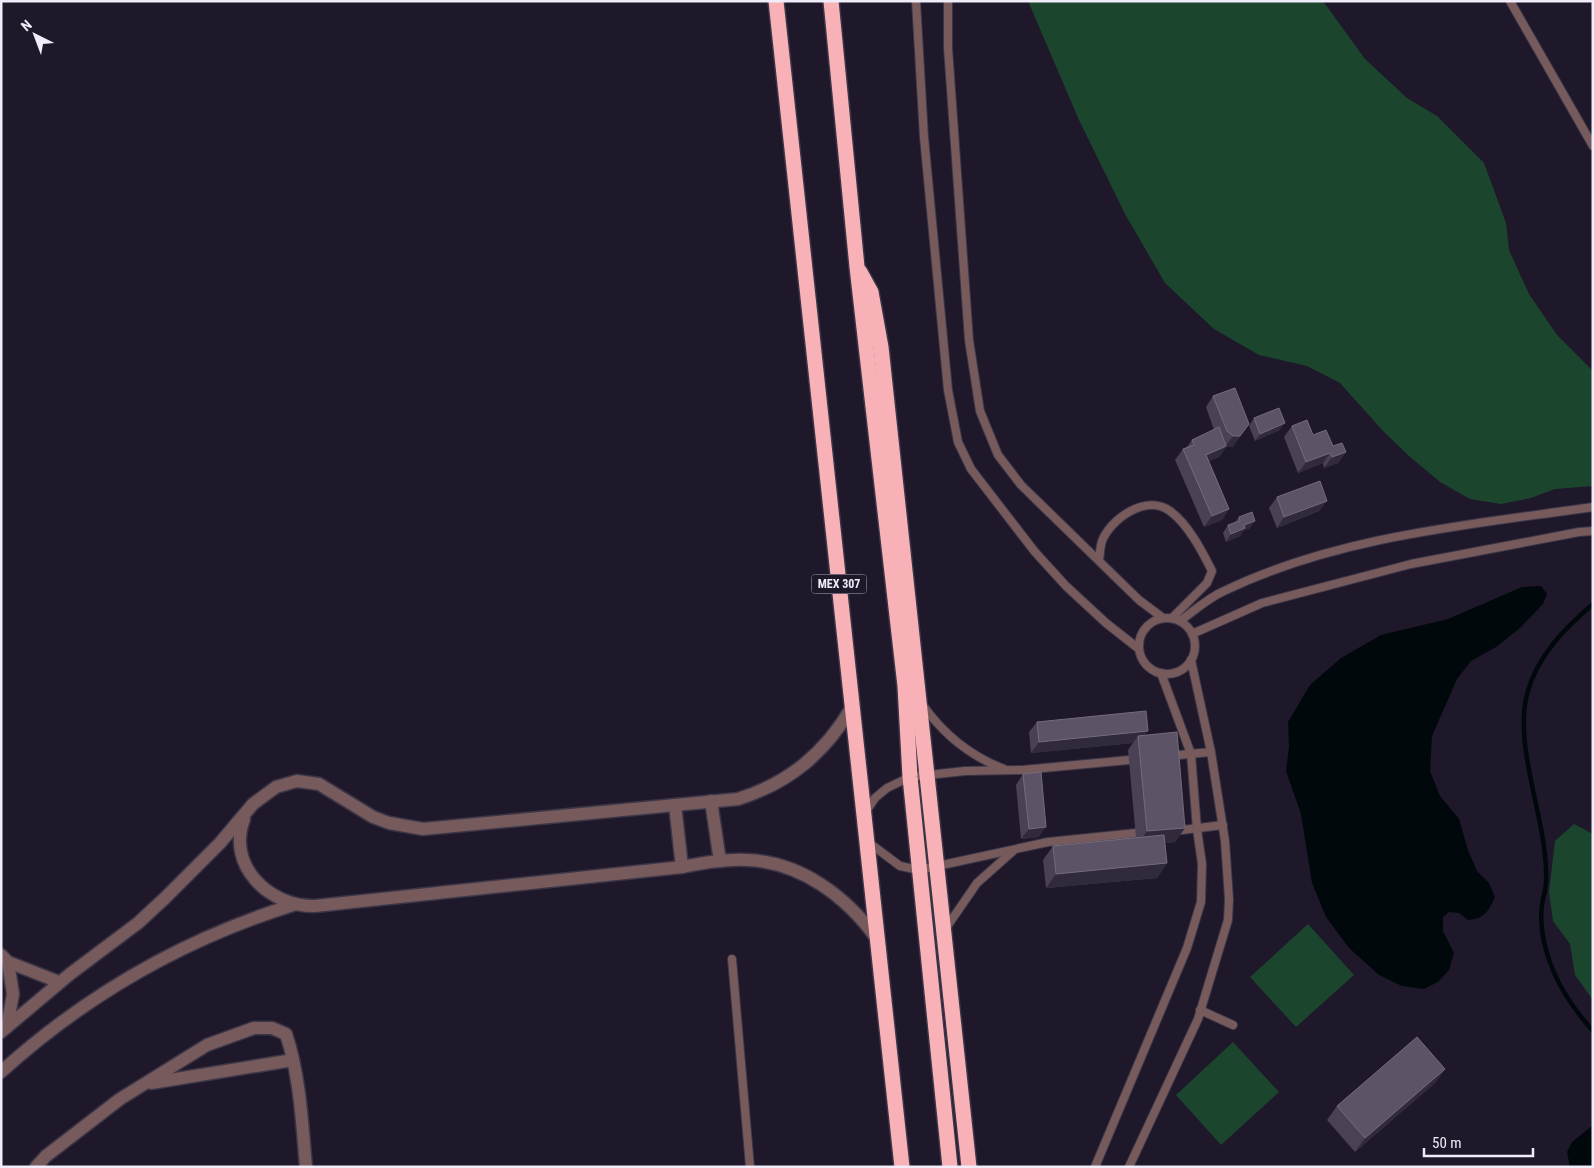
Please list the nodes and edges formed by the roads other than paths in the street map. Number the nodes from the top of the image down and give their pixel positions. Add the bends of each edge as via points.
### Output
1 (776, 1) edge
2 (831, 1) edge
3 (916, 1) edge
4 (948, 1) edge
5 (1510, 1) edge
6 (1593, 146) edge
7 (857, 267) junction
8 (1593, 507) edge
9 (1593, 531) edge
10 (1099, 560) junction
11 (1162, 618) junction
12 (1172, 618) junction
13 (1180, 621) junction
14 (1192, 634) junction
15 (1139, 649) junction
16 (1191, 660) junction
17 (1160, 673) junction
18 (920, 702) junction
19 (852, 707) junction
20 (1211, 752) junction
21 (1191, 754) junction
22 (1168, 756) edge
23 (1129, 760) dead end
24 (1008, 771) junction
25 (928, 775) junction
26 (910, 777) junction
27 (711, 801) junction
28 (675, 805) junction
29 (247, 812) junction
30 (864, 815) junction
31 (1223, 825) junction
32 (1197, 829) junction
33 (1174, 831) edge
34 (1136, 834) dead end
35 (867, 841) junction
36 (1017, 848) junction
37 (720, 861) junction
38 (682, 867) junction
39 (938, 867) junction
40 (919, 870) junction
41 (293, 904) junction
42 (945, 930) junction
43 (877, 939) junction
44 (732, 958) dead end
45 (5, 959) edge
46 (60, 982) junction
47 (1200, 1010) junction
48 (1233, 1025) dead end
49 (4, 1030) edge
50 (293, 1060) junction
51 (1, 1072) edge
52 (143, 1084) junction
53 (36, 1167) edge
54 (306, 1167) edge
55 (750, 1167) edge
56 (902, 1167) edge
57 (950, 1167) edge
58 (969, 1167) edge
59 (1095, 1167) edge
60 (1129, 1167) edge

1 - 19 highway, MEX 307
2 - 7 highway
3 - 15 lane via 925,147 948,390 958,442 971,469 1035,552 1079,598
4 - 10 lane via 948,48 968,330 980,411 998,455 1021,485
5 - 6 lane
7 - 18 highway via 871,292 878,326
7 - 26 highway via 905,686
8 - 13 lane via 1435,530 1291,563 1222,591
9 - 14 lane via 1392,569 1262,603
10 - 11 lane
10 - 12 lane via 1102,541 1114,524 1132,510 1151,505 1168,510 1180,520 1212,571 1207,583
11 - 12 lane
11 - 15 lane via 1142,632
12 - 13 lane
13 - 14 lane
14 - 16 lane via 1194,651
15 - 17 lane via 1146,664
16 - 17 lane via 1178,671
16 - 20 lane
17 - 21 lane
18 - 24 lane via 956,742 981,759
18 - 25 highway
19 - 27 street via 830,741 786,778 747,796
19 - 30 highway, MEX 307
20 - 21 lane
20 - 31 lane
21 - 22 lane
21 - 32 lane
23 - 24 lane
24 - 25 lane
25 - 26 lane
25 - 39 highway
26 - 30 lane via 887,788 875,798
26 - 40 highway
27 - 28 street
27 - 37 street
28 - 29 street via 423,830 389,823 361,811 329,788 297,781 276,787 259,798
28 - 38 street
29 - 41 street via 239,839 248,869 272,896
29 - 46 street via 138,923
30 - 35 highway, MEX 307
31 - 32 lane
31 - 47 lane via 1230,899 1228,920
32 - 33 lane
32 - 59 lane via 1202,864 1200,902 1187,948
34 - 36 lane
35 - 40 lane via 900,866
35 - 43 highway, MEX 307
36 - 39 lane
36 - 42 lane via 977,883
37 - 38 street
37 - 43 street via 748,860 801,874 845,902
38 - 41 street via 315,906
39 - 40 lane
39 - 42 highway
40 - 57 highway
41 - 51 street via 221,930 146,967 83,1007
42 - 58 highway
43 - 56 highway, MEX 307
44 - 55 lane
45 - 46 street
45 - 49 street via 13,994
46 - 49 street
47 - 48 lane
47 - 60 lane
50 - 52 street
50 - 52 street via 286,1034 272,1028 254,1028 208,1045
50 - 54 street
52 - 53 street via 53,1150

